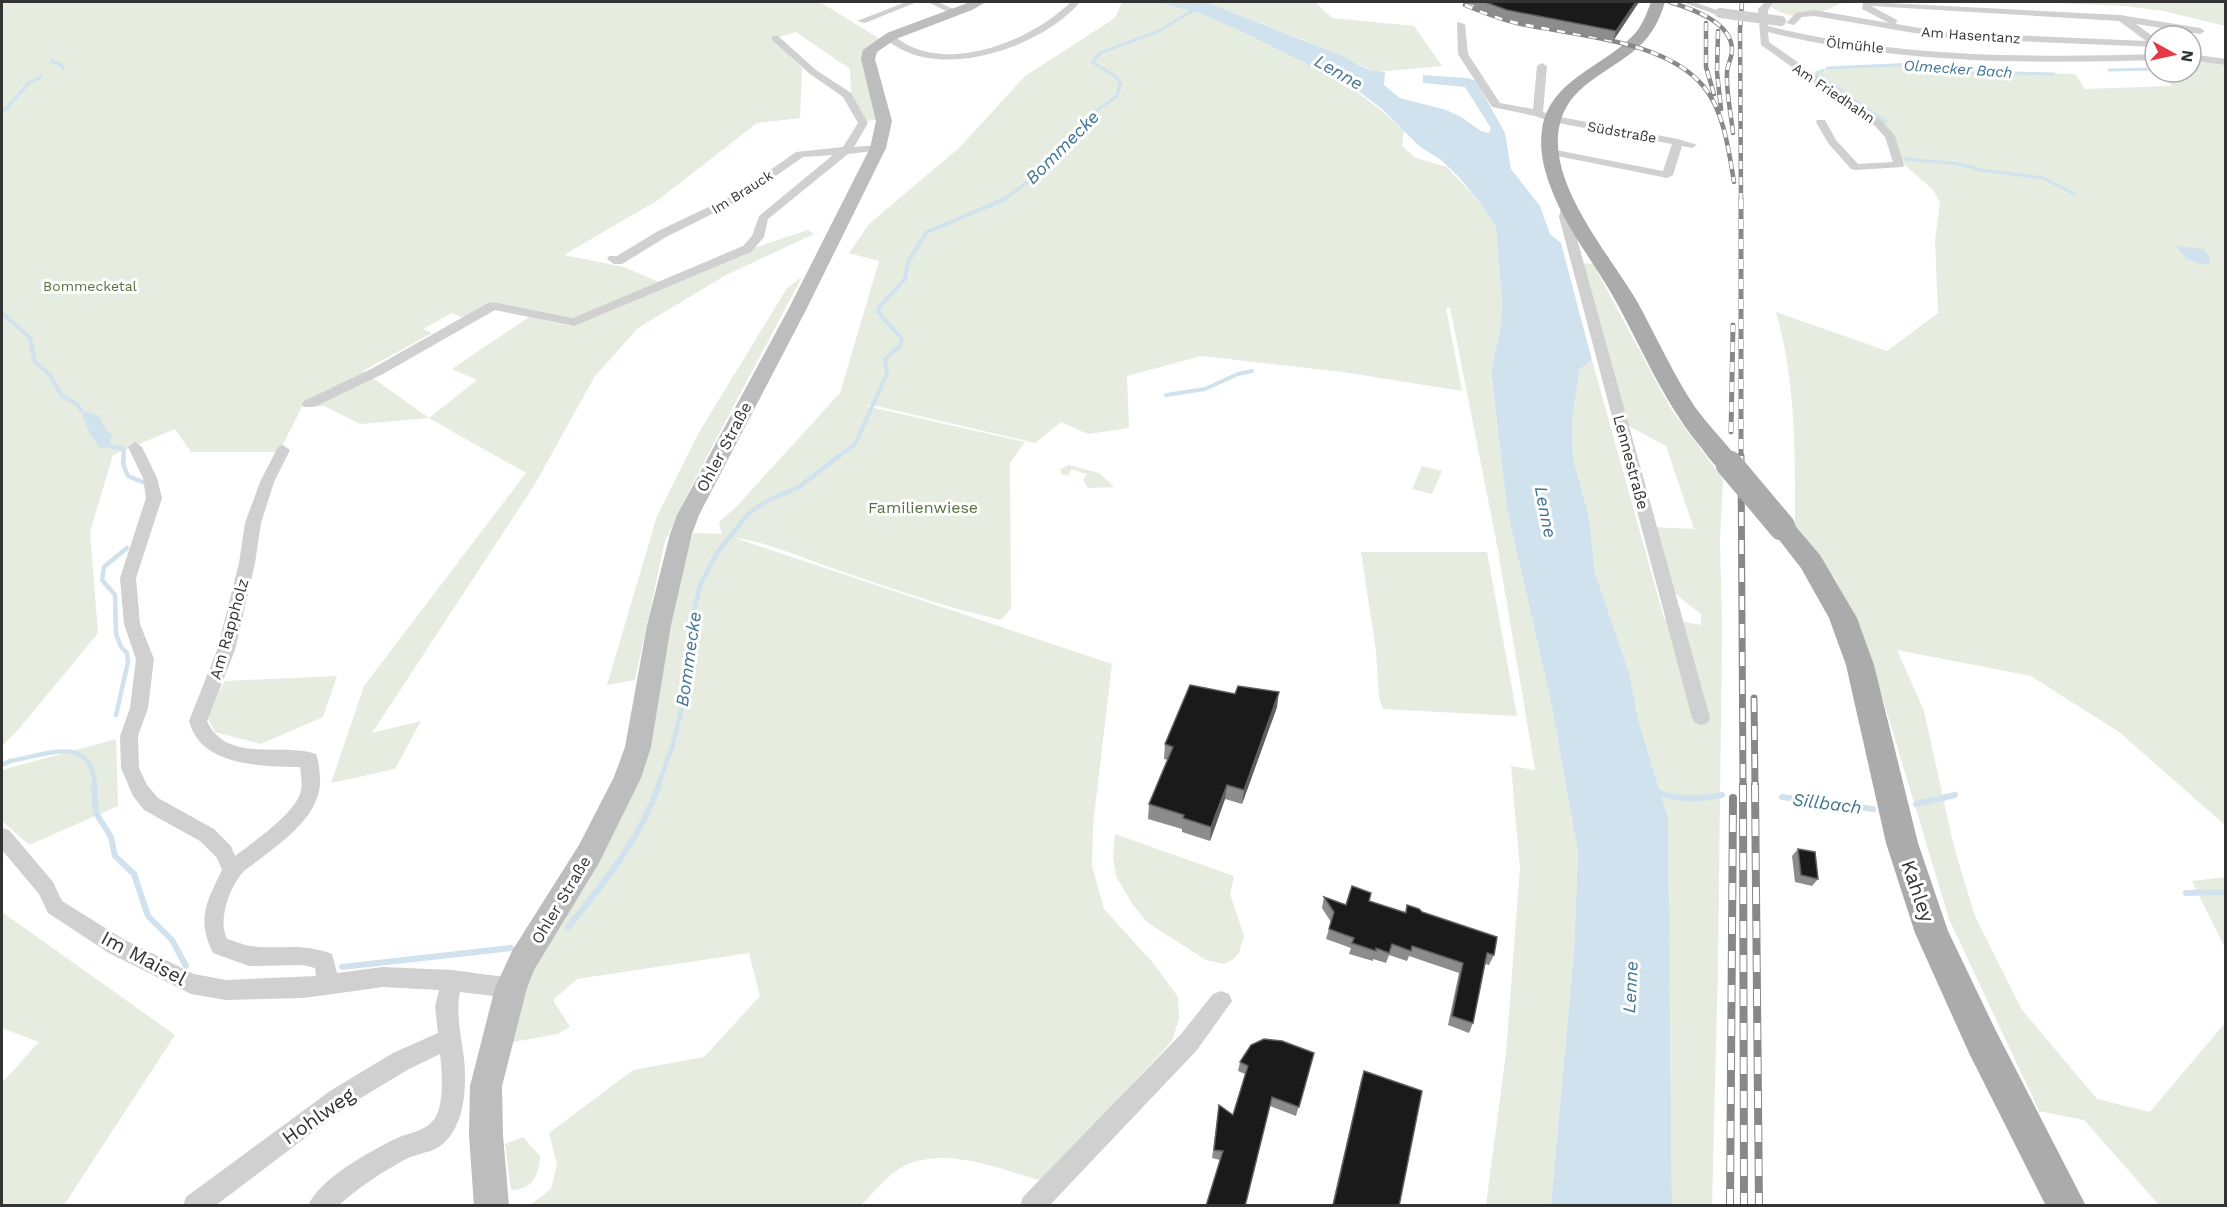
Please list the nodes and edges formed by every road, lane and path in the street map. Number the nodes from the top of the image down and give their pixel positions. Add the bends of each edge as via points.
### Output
1 (913, 2) edge
2 (932, 2) edge
3 (980, 2) edge
4 (1076, 2) edge
5 (1658, 2) edge
6 (1686, 2) edge
7 (1770, 2) edge
8 (957, 13) junction
9 (2127, 20) junction
10 (862, 21) dead end
11 (1786, 22) junction
12 (1460, 24) dead end
13 (2154, 24) edge
14 (1765, 28) junction
15 (1897, 28) junction
16 (2143, 35) edge
17 (889, 37) junction
18 (775, 38) dead end
19 (1820, 42) junction
20 (2143, 43) edge
21 (2143, 57) edge
22 (2090, 59) junction
23 (2203, 59) edge
24 (2226, 62) edge
25 (1542, 66) dead end
26 (2103, 69) dead end
27 (1545, 116) junction
28 (1821, 122) dead end
29 (1678, 142) junction
30 (1692, 145) dead end
31 (878, 148) junction
32 (847, 149) junction
33 (1551, 153) junction
34 (1570, 209) junction
35 (613, 259) dead end
36 (309, 404) dead end
37 (135, 447) dead end
38 (283, 450) dead end
39 (1782, 527) joint
40 (1701, 718) dead end
41 (2, 836) edge
42 (232, 870) junction
43 (517, 975) junction
44 (452, 980) junction
45 (328, 985) junction
46 (1221, 1001) dead end
47 (449, 1039) junction
48 (195, 1206) edge
49 (320, 1206) edge
50 (492, 1206) edge
51 (1032, 1206) edge
52 (2067, 1206) edge

1 - 10 street
2 - 8 street
3 - 8 street, Ohler Straße
4 - 17 street via 1035,35 979,52 927,54 912,51
5 - 27 main road via 1651,25 1630,47 1590,73
6 - 11 street, bridge via 1720,13
7 - 14 street via 1763,9
8 - 17 street, Ohler Straße
9 - 13 street
9 - 15 street via 1866,5 1865,8 1891,19
9 - 16 street
11 - 15 street, Am Hasentanz via 1814,13
11 - 19 street via 1820,36
12 - 27 street, Südstraße via 1463,54 1496,105
14 - 19 street, Ölmühle
14 - 28 street, Am Friedhahn via 1764,43 1770,49 1879,124 1890,136 1899,165 1855,167
15 - 20 street, Am Hasentanz via 1976,38
17 - 31 street, Ohler Straße via 870,50 868,59 884,121
18 - 32 street via 813,72 847,95 863,123
19 - 22 street, Ölmühle via 2006,58
21 - 22 street, Ölmühle
22 - 26 street
23 - 24 street
25 - 27 street, Lennestraße
27 - 29 street, Südstraße
27 - 33 main road, Lennestraße
29 - 30 street, Südstraße
29 - 33 street via 1667,175
31 - 32 street, Im Brauck
31 - 43 street, Ohler Straße via 688,515 659,625 638,747 589,854
32 - 35 street, Im Brauck via 800,154 740,196 662,234 618,261
32 - 36 street via 763,218 759,237 747,249 574,322 493,306
33 - 34 main road, Lennestraße via 1560,190
34 - 39 main road, Lennestraße, bridge via 1698,429
34 - 40 street, Lennestraße via 1565,210 1565,217
37 - 42 street via 150,478 154,498 128,578 132,624 144,659 139,708 129,736 130,768 151,804 207,835 224,852
38 - 42 street, Am Rappholz via 253,523 226,650 198,722 207,740 224,750 309,759 310,791 307,802 294,817
39 - 52 main road, Kahley via 1835,603 1857,657 1902,843 1932,933 1982,1041
41 - 45 street, Im Maisel via 46,888 55,907 125,951 191,984 226,990
42 - 45 street via 212,923 220,946 249,956 303,956 325,961
43 - 44 street, Im Maisel
43 - 50 street, Ohler Straße via 486,1086
44 - 45 street, Im Maisel via 384,974
44 - 47 street via 446,1006
46 - 51 street via 1189,1042
47 - 48 street, Hohlweg via 401,1061 338,1100
47 - 49 street via 454,1077 448,1120 430,1139 404,1147 351,1178

